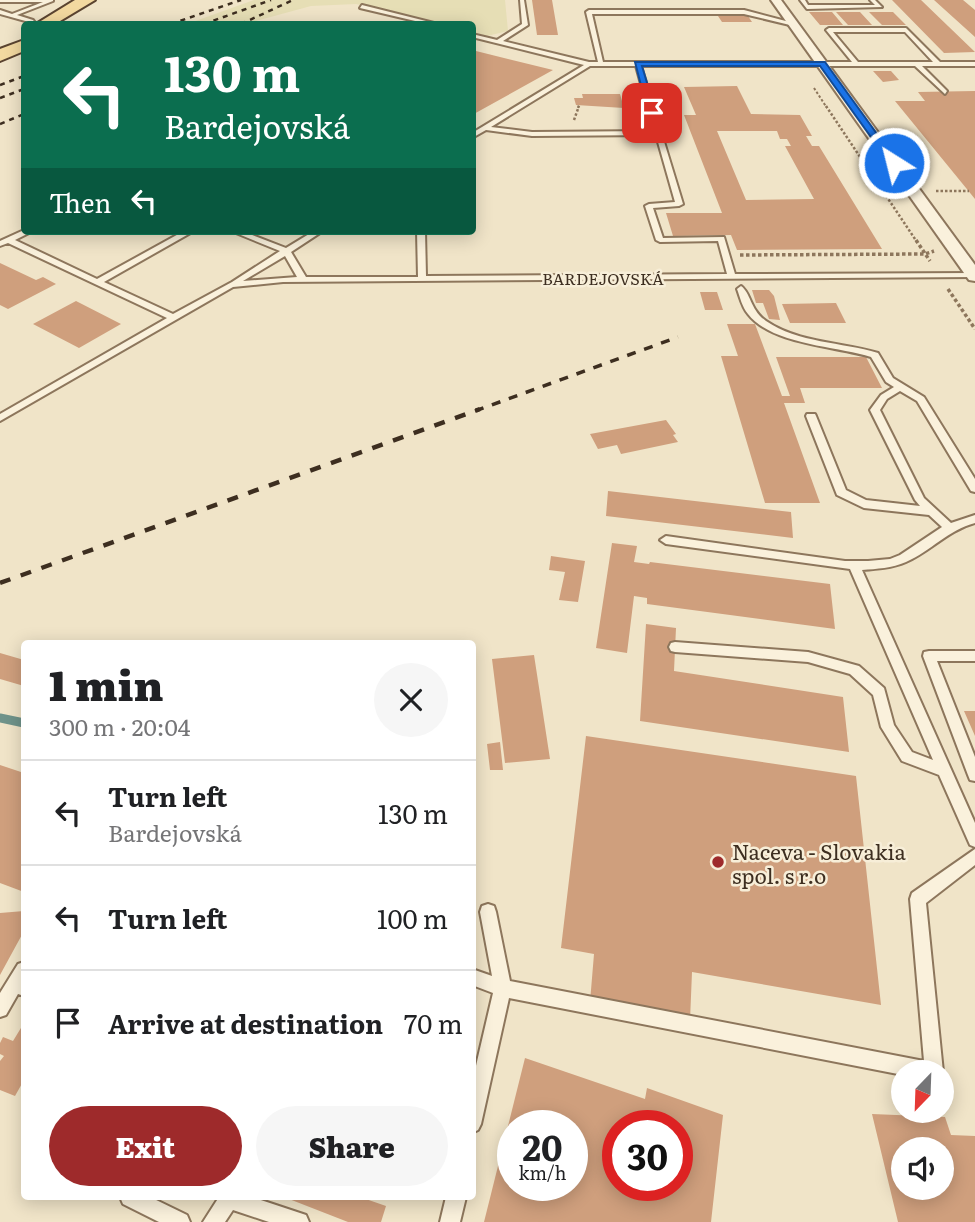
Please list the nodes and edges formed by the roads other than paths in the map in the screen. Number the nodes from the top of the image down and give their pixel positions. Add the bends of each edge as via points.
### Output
1 (52, 0) edge
2 (87, 0) edge
3 (108, 0) edge
4 (522, 0) edge
5 (667, 0) edge
6 (776, 0) edge
7 (802, 0) edge
8 (872, 0) edge
9 (0, 1) edge
10 (362, 7) dead end
11 (0, 12) edge
12 (672, 12) junction
13 (13, 15) junction
14 (31, 21) edge
15 (49, 21) edge
16 (70, 21) edge
17 (420, 21) edge
18 (793, 24) junction
19 (21, 35) edge
20 (476, 36) edge
21 (499, 41) junction
22 (0, 45) edge
23 (21, 46) edge
24 (0, 56) edge
25 (589, 64) junction
26 (601, 64) junction
27 (638, 64) junction
28 (822, 64) junction
29 (856, 64) junction
30 (917, 64) junction
31 (938, 64) junction
32 (975, 64) edge
33 (945, 92) dead end
34 (484, 128) junction
35 (476, 133) edge
36 (658, 133) junction
37 (21, 235) edge
38 (183, 235) edge
39 (245, 235) edge
40 (312, 235) edge
41 (421, 235) edge
42 (4, 242) edge
43 (286, 251) junction
44 (975, 276) edge
45 (732, 277) junction
46 (422, 279) junction
47 (303, 280) junction
48 (97, 282) junction
49 (231, 285) junction
50 (741, 289) dead end
51 (174, 318) junction
52 (900, 387) junction
53 (811, 416) dead end
54 (0, 418) edge
55 (975, 488) edge
56 (932, 511) junction
57 (975, 519) edge
58 (949, 527) junction
59 (666, 540) dead end
60 (854, 565) junction
61 (675, 647) dead end
62 (975, 656) edge
63 (944, 770) junction
64 (975, 775) edge
65 (975, 840) edge
66 (975, 856) edge
67 (488, 912) dead end
68 (476, 979) edge
69 (21, 980) edge
70 (503, 989) junction
71 (0, 1009) edge
72 (476, 1107) edge
73 (136, 1200) edge
74 (228, 1200) edge
75 (232, 1200) edge
76 (455, 1200) edge
77 (180, 1222) edge
78 (213, 1222) edge
79 (299, 1222) edge
80 (450, 1222) edge

1 - 9 lane
1 - 13 lane
2 - 15 main road
3 - 16 main road
4 - 21 lane via 524,24
5 - 12 lane
6 - 18 street, BARDEJOVSKÁ
7 - 8 lane via 807,7 878,7
10 - 17 lane
11 - 13 lane
12 - 18 lane via 744,12
12 - 26 lane via 589,12
13 - 14 lane
18 - 28 street, BARDEJOVSKÁ
19 - 22 main road
20 - 21 lane
21 - 25 lane
23 - 24 main road
25 - 26 lane
25 - 34 lane
26 - 27 lane
27 - 28 lane
27 - 36 lane
28 - 29 lane
28 - 44 street, BARDEJOVSKÁ
29 - 30 lane
29 - 31 lane via 829,30 906,30
30 - 31 lane
30 - 33 lane
31 - 32 lane
34 - 35 lane
34 - 36 lane via 533,134
36 - 45 lane via 679,204 649,206 660,240 720,239
37 - 42 lane
38 - 48 lane
39 - 43 lane
40 - 43 lane, BARDEJOVSKÁ
41 - 46 lane
42 - 48 lane
43 - 47 lane
43 - 49 lane, BARDEJOVSKÁ
44 - 45 lane, BARDEJOVSKÁ
45 - 46 lane, BARDEJOVSKÁ
46 - 47 lane, BARDEJOVSKÁ
47 - 49 lane, BARDEJOVSKÁ
48 - 51 lane
49 - 51 lane, BARDEJOVSKÁ
50 - 52 lane via 750,312 764,324 811,342 875,355 889,380
51 - 54 lane, BARDEJOVSKÁ
52 - 55 lane via 921,399
52 - 56 lane via 875,410 920,500
53 - 56 lane via 841,492 864,504
56 - 58 lane
57 - 58 lane
58 - 60 lane via 904,558
59 - 60 lane
60 - 63 lane
61 - 63 lane via 808,657 854,670 880,692 888,727 907,757
62 - 64 lane via 929,656
63 - 65 lane
66 - 70 lane via 918,899 934,1072
67 - 70 lane
68 - 70 lane
69 - 71 lane
70 - 72 lane
73 - 77 lane
74 - 78 lane
75 - 79 lane
76 - 80 lane

